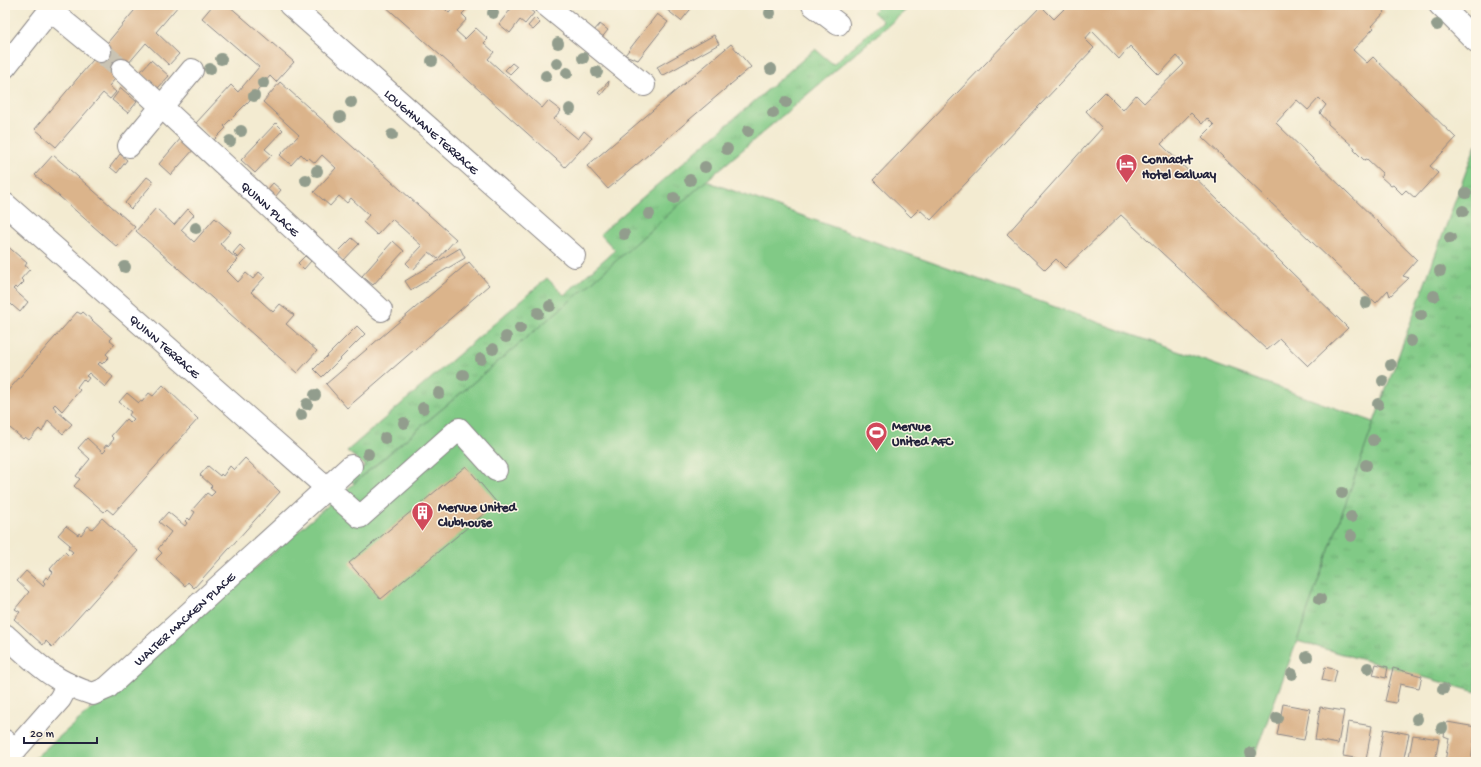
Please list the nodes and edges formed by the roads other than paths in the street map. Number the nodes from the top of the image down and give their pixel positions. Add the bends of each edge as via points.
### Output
1 (290, 5) edge
2 (546, 5) edge
3 (813, 5) edge
4 (1440, 5) edge
5 (52, 8) edge
6 (838, 24) dead end
7 (1476, 41) edge
8 (100, 51) tunnel mouth
9 (5, 67) edge
10 (122, 70) tunnel mouth
11 (192, 70) dead end
12 (644, 85) dead end
13 (161, 107) junction
14 (129, 146) dead end
15 (5, 204) edge
16 (574, 256) dead end
17 (381, 310) dead end
18 (351, 466) dead end
19 (496, 470) dead end
20 (327, 487) junction
21 (5, 635) edge
22 (68, 684) junction
23 (5, 741) edge

1 - 16 street, LOUGHNANE TERRACE
2 - 12 street
3 - 6 street
4 - 7 street
5 - 8 street
5 - 9 street
10 - 13 street, QUINN PLACE
11 - 13 street
13 - 14 street
13 - 17 street, QUINN PLACE
15 - 20 street, QUINN TERRACE
18 - 20 street, WALTER MACKEN PLACE
19 - 20 street, QUINN TERRACE via 459,429 360,517
20 - 22 street, WALTER MACKEN PLACE via 107,688 93,694
21 - 22 street, WALTER MACKEN PLACE via 48,675
22 - 23 street via 60,699 15,750

